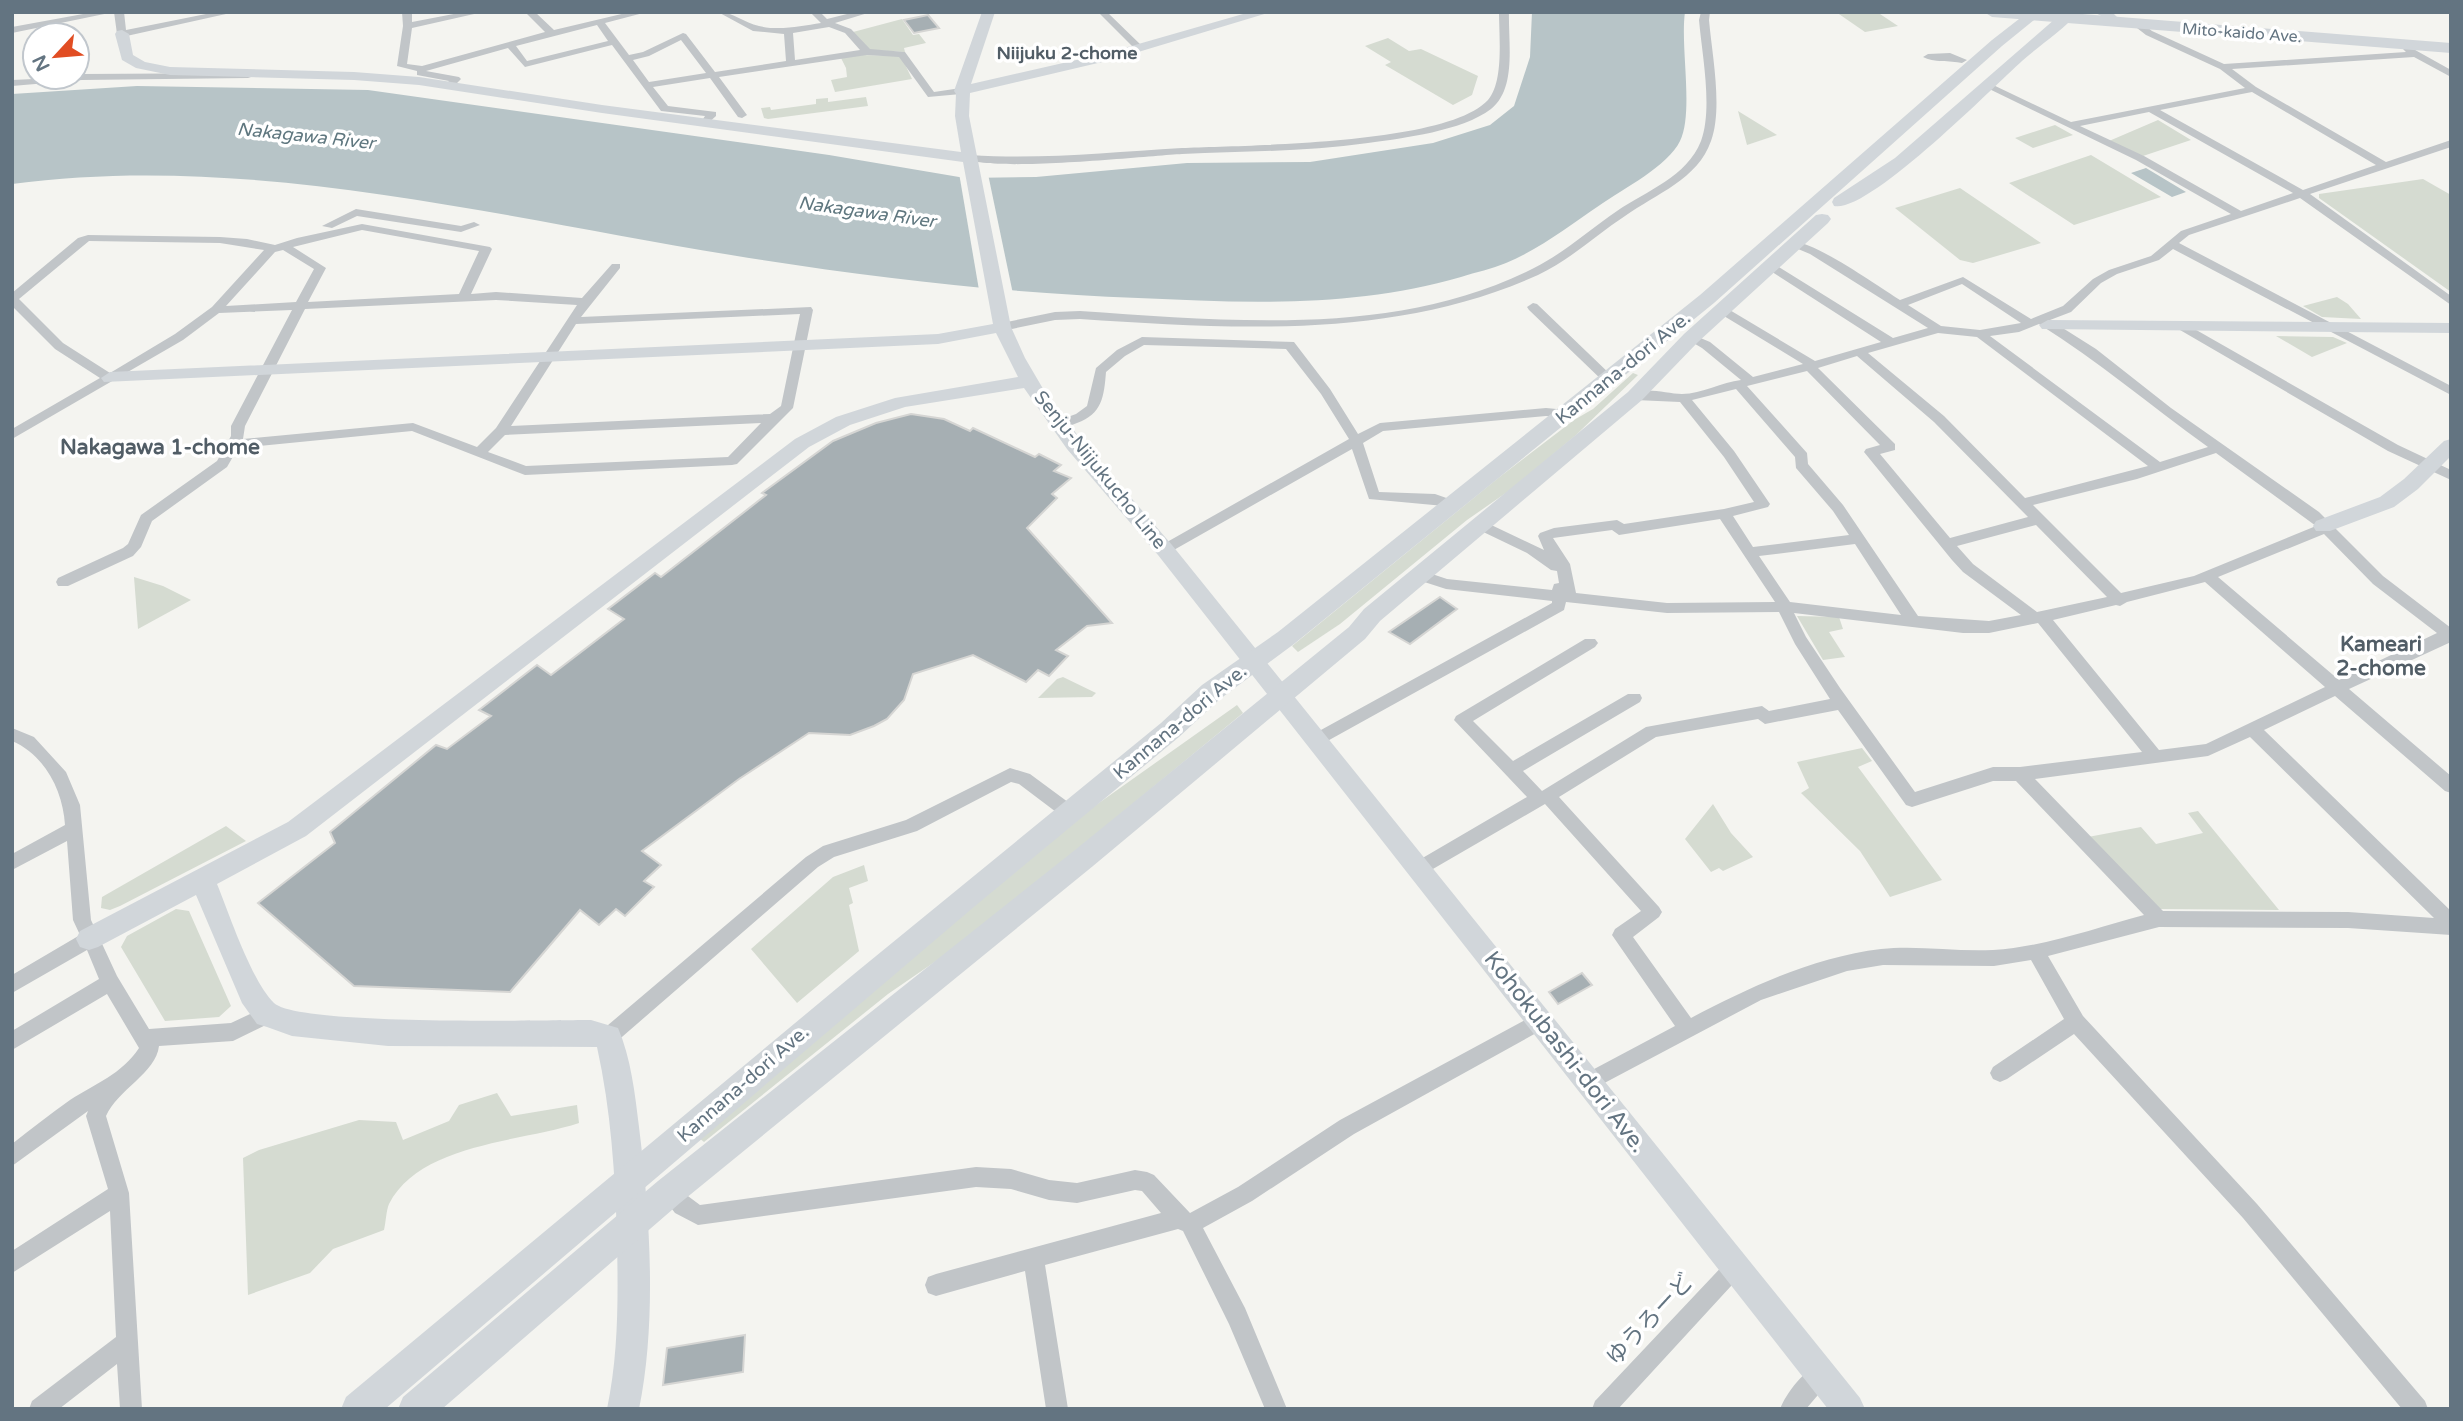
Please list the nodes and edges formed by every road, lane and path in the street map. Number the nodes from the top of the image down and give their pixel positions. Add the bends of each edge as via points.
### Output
1 (110, 12) edge
2 (119, 12) edge
3 (231, 12) edge
4 (407, 12) edge
5 (479, 12) edge
6 (530, 12) edge
7 (643, 12) edge
8 (722, 12) edge
9 (814, 12) edge
10 (867, 12) edge
11 (989, 12) edge
12 (1102, 12) edge
13 (1265, 12) edge
14 (1504, 12) edge
15 (1706, 12) edge
16 (1992, 12) edge
17 (2037, 12) edge
18 (2016, 14) edge
19 (2066, 14) edge
20 (2105, 14) edge
21 (1240, 15) edge
22 (600, 23) junction
23 (828, 23) junction
24 (408, 26) junction
25 (2140, 26) junction
26 (12, 30) edge
27 (788, 31) junction
28 (552, 33) junction
29 (1992, 33) junction
30 (122, 34) junction
31 (2451, 41) edge
32 (614, 42) junction
33 (510, 45) junction
34 (2028, 47) junction
35 (1139, 48) junction
36 (2451, 48) edge
37 (2408, 49) junction
38 (867, 52) junction
39 (1928, 57) dead end
40 (628, 58) junction
41 (1962, 60) junction
42 (791, 63) junction
43 (410, 67) junction
44 (2223, 67) junction
45 (2451, 74) edge
46 (248, 75) junction
47 (712, 75) junction
48 (12, 83) edge
49 (647, 85) junction
50 (1986, 85) junction
51 (449, 86) junction
52 (2253, 89) junction
53 (961, 91) junction
54 (2150, 109) junction
55 (743, 115) dead end
56 (706, 122) junction
57 (2069, 125) junction
58 (2451, 143) edge
59 (1889, 148) junction
60 (971, 161) junction
61 (2384, 165) junction
62 (2301, 193) junction
63 (1833, 199) junction
64 (2237, 213) junction
65 (474, 225) dead end
66 (300, 240) junction
67 (1795, 244) junction
68 (2172, 244) junction
69 (286, 247) junction
70 (272, 248) junction
71 (616, 266) dead end
72 (1770, 266) junction
73 (464, 297) junction
74 (12, 301) edge
75 (585, 302) junction
76 (2451, 302) edge
77 (300, 305) junction
78 (1899, 305) junction
79 (1533, 307) dead end
80 (216, 310) junction
81 (1723, 310) junction
82 (574, 321) junction
83 (2040, 323) junction
84 (1002, 327) junction
85 (2184, 327) junction
86 (2330, 328) junction
87 (2451, 328) edge
88 (1938, 329) junction
89 (1980, 334) junction
90 (1691, 338) junction
91 (1890, 342) junction
92 (801, 345) junction
93 (1858, 351) junction
94 (550, 358) junction
95 (1811, 365) junction
96 (268, 370) junction
97 (110, 378) junction
98 (1609, 380) junction
99 (1029, 381) junction
100 (1744, 382) junction
101 (2451, 391) edge
102 (1634, 396) junction
103 (1684, 398) junction
104 (1567, 414) junction
105 (773, 418) junction
106 (1059, 425) junction
107 (501, 431) junction
108 (12, 435) edge
109 (1355, 439) junction
110 (234, 444) junction
111 (2451, 445) edge
112 (2217, 448) junction
113 (479, 453) junction
114 (2431, 465) junction
115 (2158, 467) junction
116 (2451, 476) edge
117 (2023, 503) junction
118 (1450, 505) junction
119 (1724, 514) junction
120 (2039, 519) junction
121 (1480, 525) junction
122 (2323, 527) junction
123 (1858, 538) junction
124 (1948, 544) junction
125 (1165, 550) junction
126 (1751, 552) junction
127 (1420, 575) junction
128 (2207, 576) junction
129 (63, 582) dead end
130 (1564, 596) junction
131 (2120, 601) junction
132 (1784, 607) junction
133 (2037, 617) junction
134 (1913, 621) junction
135 (2450, 635) edge
136 (1590, 643) dead end
137 (1254, 661) junction
138 (2336, 688) junction
139 (1281, 695) junction
140 (1634, 698) dead end
141 (1841, 703) junction
142 (2251, 728) junction
143 (13, 735) edge
144 (1316, 740) junction
145 (2154, 755) junction
146 (1512, 770) junction
147 (2020, 774) junction
148 (2451, 786) edge
149 (1543, 797) junction
150 (1070, 813) junction
151 (74, 828) junction
152 (12, 863) edge
153 (1420, 868) junction
154 (202, 879) junction
155 (2158, 919) junction
156 (2451, 925) edge
157 (89, 939) junction
158 (2036, 951) junction
159 (110, 982) junction
160 (12, 985) edge
161 (267, 1015) junction
162 (1540, 1021) junction
163 (2076, 1022) junction
164 (1688, 1029) junction
165 (608, 1037) junction
166 (146, 1038) junction
167 (12, 1041) edge
168 (2000, 1073) dead end
169 (1588, 1082) junction
170 (116, 1084) junction
171 (12, 1156) edge
172 (630, 1181) junction
173 (669, 1192) junction
174 (119, 1193) junction
175 (1184, 1221) junction
176 (631, 1223) junction
177 (1034, 1260) junction
178 (12, 1263) edge
179 (1736, 1266) junction
180 (936, 1285) dead end
181 (128, 1342) junction
182 (1821, 1374) junction
183 (40, 1409) edge
184 (131, 1409) edge
185 (358, 1409) edge
186 (415, 1409) edge
187 (623, 1409) edge
188 (1057, 1409) edge
189 (1276, 1409) edge
190 (1603, 1409) edge
191 (1791, 1409) edge
192 (1849, 1409) edge
193 (2417, 1409) edge

1 - 26 street
2 - 30 street
3 - 30 street
4 - 24 street
5 - 24 street
6 - 28 street
7 - 22 street
8 - 27 street via 756,29
9 - 23 street
10 - 23 street
11 - 53 street, Senju-Niijukucho Line
12 - 35 street
13 - 21 street
14 - 60 street via 1502,76 1496,96 1476,113 1441,125 1310,148
15 - 84 street via 1710,116 1700,153 1680,175 1535,272 1453,300 1375,316 1250,322 1080,315
16 - 18 highway, Mito-kaido Ave.
17 - 59 main road, Kannana-dori Ave. via 1997,43
18 - 19 highway, Mito-kaido Ave.
18 - 29 main road
19 - 20 highway, Mito-kaido Ave.
19 - 25 highway, Mito-kaido Ave.
19 - 34 main road
19 - 59 main road, Kannana-dori Ave. via 2010,47
20 - 31 highway, Mito-kaido Ave.
21 - 35 street
22 - 28 street
22 - 32 street
23 - 27 street
23 - 38 street via 848,31
24 - 43 street via 402,66
25 - 37 highway, Mito-kaido Ave.
25 - 44 street
27 - 42 street
28 - 33 street
29 - 34 main road via 2008,31 2028,38
29 - 41 main road
30 - 46 street via 125,53 141,65
32 - 33 street via 525,64
32 - 40 street
33 - 43 street via 422,69
34 - 50 main road
35 - 53 street
36 - 37 highway, Mito-kaido Ave.
37 - 44 street
37 - 45 street
38 - 42 street
38 - 53 street via 902,54 931,95
39 - 41 street
40 - 47 street via 683,36
40 - 49 street
41 - 63 main road via 1841,167
42 - 47 street
43 - 51 street via 405,72 456,79
44 - 52 street
46 - 48 street
46 - 51 street via 354,76
47 - 49 street
47 - 55 street
49 - 56 street via 665,109 712,114
50 - 57 street
50 - 63 main road via 1884,176
51 - 56 street
52 - 54 street
52 - 61 street
53 - 60 street, Senju-Niijukucho Line
54 - 57 street
54 - 62 street
56 - 60 street
57 - 64 street via 2140,158
58 - 61 street
59 - 63 main road, Kannana-dori Ave.
60 - 84 street, Senju-Niijukucho Line
61 - 62 street
62 - 64 street
62 - 76 street
63 - 67 main road, Kannana-dori Ave.
63 - 98 main road, Kannana-dori Ave.
64 - 68 street via 2185,233
65 - 66 street via 461,229 356,212
66 - 69 street
66 - 73 street via 362,227 486,249
67 - 72 main road, Kannana-dori Ave.
67 - 78 street
68 - 83 street via 2155,258 2097,281 2067,309
68 - 86 street
69 - 70 street
69 - 77 street via 320,268
70 - 74 street via 220,240 88,238
70 - 80 street
71 - 75 street
72 - 81 main road, Kannana-dori Ave.
72 - 91 street
73 - 75 street
73 - 77 street
74 - 97 street via 77,362
75 - 82 street
77 - 80 street
77 - 96 street
78 - 83 street via 1963,280
78 - 88 street
79 - 98 street
80 - 97 street
81 - 90 main road, Kannana-dori Ave.
81 - 95 street
82 - 92 street via 807,310
82 - 94 street
83 - 85 street
83 - 89 street
83 - 112 street via 2092,352
84 - 92 street via 938,339
84 - 99 street, Senju-Niijukucho Line
85 - 86 street
85 - 114 street via 2393,448
86 - 87 street
86 - 101 street
88 - 89 street
88 - 91 street
89 - 115 street
90 - 100 street via 1706,345
90 - 102 main road, Kannana-dori Ave.
91 - 93 street
92 - 94 street
92 - 105 street via 787,408
93 - 95 street
93 - 117 street via 1931,412
94 - 96 street
94 - 107 street
95 - 100 street
95 - 124 street via 1890,447 1871,452
96 - 97 street
96 - 110 street via 237,426 239,436
97 - 108 street
98 - 104 main road, Kannana-dori Ave.
99 - 106 street, Senju-Niijukucho Line
99 - 154 street via 902,402 843,421 802,443 297,829
100 - 103 street
100 - 123 street
102 - 103 street
102 - 121 main road, Kannana-dori Ave.
103 - 119 street via 1763,504
104 - 109 street via 1380,427
104 - 118 main road, Kannana-dori Ave.
105 - 107 street
105 - 113 street via 732,461 525,471
106 - 109 street via 1090,414 1098,404 1100,371 1142,341 1264,343 1290,345
106 - 125 street, Senju-Niijukucho Line
107 - 113 street
109 - 118 street via 1374,496 1435,499
109 - 125 street
110 - 113 street via 413,427
110 - 129 street via 222,464 146,518 128,552
111 - 114 street
112 - 115 street
112 - 122 street via 2314,515
114 - 116 street
114 - 122 street via 2387,502
115 - 117 street
117 - 120 street
118 - 137 main road, Kannana-dori Ave.
119 - 126 street
119 - 130 street via 1545,536 1563,564
120 - 124 street
120 - 131 street
121 - 127 main road, Kannana-dori Ave.
121 - 130 street via 1547,556 1555,564
122 - 128 street
122 - 135 street via 2378,580
123 - 126 street
123 - 134 street
124 - 133 street via 1968,568
125 - 137 street, Senju-Niijukucho Line
126 - 132 street
127 - 130 street via 1447,583
127 - 139 main road, Kannana-dori Ave.
128 - 131 street
128 - 138 street
130 - 132 street via 1667,608
130 - 144 street via 1559,606
131 - 133 street
132 - 134 street
132 - 141 street
133 - 134 street via 1989,627
133 - 145 street
135 - 138 street
136 - 146 street via 1462,720
137 - 139 street, Senju-Niijukucho Line
137 - 150 main road, Kannana-dori Ave.
138 - 142 street
138 - 148 street
139 - 144 street, Kohokubashi-dori Ave.
139 - 173 main road, Kannana-dori Ave.
140 - 146 street
141 - 147 street via 1912,800 1993,775
141 - 149 street via 1652,732
142 - 145 street via 2208,750
142 - 156 street
143 - 151 street via 28,741 58,772 72,806
144 - 153 street, Kohokubashi-dori Ave.
145 - 147 street
146 - 149 street
147 - 155 street
149 - 153 street
149 - 164 street via 1653,912 1621,935
150 - 165 street via 1024,779 1010,775 911,825 830,851
150 - 172 main road, Kannana-dori Ave. via 835,1004
151 - 152 street
151 - 157 street via 82,920
153 - 162 street, Kohokubashi-dori Ave.
154 - 157 street
154 - 161 street via 251,994
155 - 156 street
155 - 158 street
157 - 159 street
157 - 160 street
158 - 163 street
158 - 164 street via 1994,958 1883,957 1847,962 1756,993
159 - 166 street
159 - 167 street
161 - 165 street via 292,1023 388,1033 591,1033
161 - 166 street via 233,1032
162 - 169 street, Kohokubashi-dori Ave.
162 - 175 street via 1347,1127 1245,1194
163 - 168 street
163 - 193 street via 2250,1211
164 - 169 street
165 - 172 street via 617,1071
166 - 170 street via 150,1048 139,1065
169 - 179 street, Kohokubashi-dori Ave.
170 - 171 street
170 - 174 street via 96,1116
172 - 176 street
172 - 185 main road, Kannana-dori Ave.
173 - 175 street via 698,1215 976,1177 1011,1179 1077,1193 1135,1180 1147,1182
173 - 176 main road, Kannana-dori Ave.
174 - 178 street
174 - 181 street
175 - 177 street
175 - 189 street via 1237,1316
176 - 186 main road, Kannana-dori Ave.
176 - 187 street via 634,1359
177 - 180 street
177 - 188 street
179 - 182 street, Kohokubashi-dori Ave.
179 - 190 street, ゆうろーど
181 - 183 street
181 - 184 street
182 - 191 street
182 - 192 street, Kohokubashi-dori Ave.

